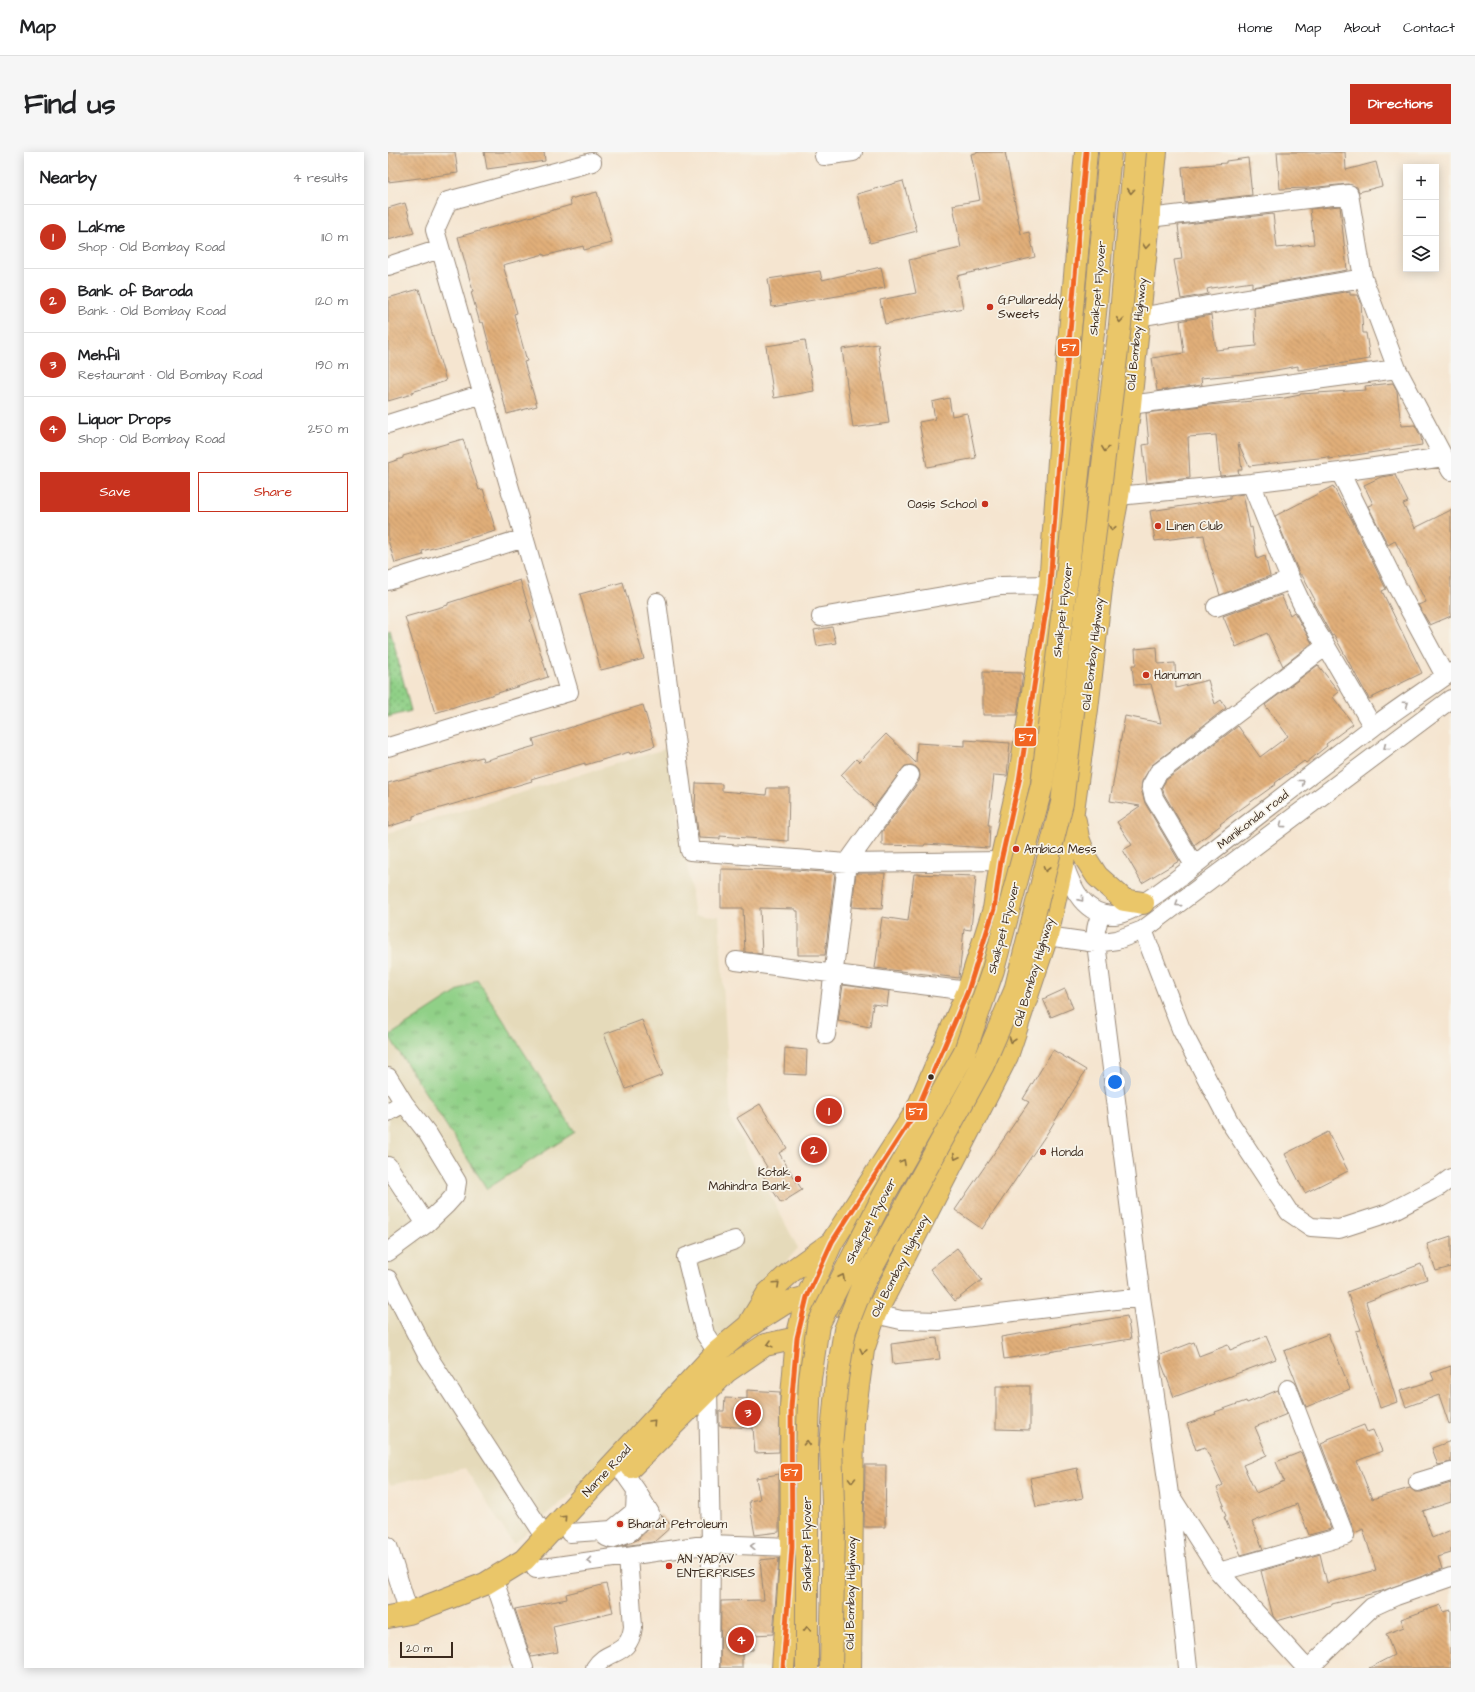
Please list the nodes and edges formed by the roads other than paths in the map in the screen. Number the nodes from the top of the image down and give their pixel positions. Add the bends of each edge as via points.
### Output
1 (853, 152) edge
2 (1086, 152) edge
3 (1110, 152) edge
4 (1135, 152) edge
5 (1156, 152) edge
6 (824, 156) dead end
7 (592, 162) dead end
8 (1148, 218) junction
9 (440, 249) junction
10 (388, 266) edge
11 (1363, 278) junction
12 (1139, 317) junction
13 (1397, 369) junction
14 (483, 394) junction
15 (1130, 405) junction
16 (388, 424) edge
17 (1448, 464) edge
18 (1340, 472) junction
19 (1251, 483) junction
20 (1118, 496) junction
21 (524, 538) junction
22 (1291, 580) junction
23 (388, 581) edge
24 (1050, 585) junction
25 (657, 602) dead end
26 (1216, 607) dead end
27 (821, 617) dead end
28 (1326, 646) junction
29 (1448, 674) edge
30 (1451, 699) edge
31 (1373, 727) junction
32 (388, 747) edge
33 (910, 775) dead end
34 (1073, 810) junction
35 (1001, 861) junction
36 (847, 863) junction
37 (1064, 864) junction
38 (1194, 865) junction
39 (1143, 904) junction
40 (1102, 914) junction
41 (1143, 930) junction
42 (1047, 936) junction
43 (1096, 943) junction
44 (736, 961) dead end
45 (834, 973) junction
46 (968, 991) junction
47 (826, 1035) dead end
48 (388, 1077) edge
49 (404, 1103) junction
50 (388, 1112) edge
51 (388, 1166) edge
52 (1451, 1178) edge
53 (426, 1224) junction
54 (736, 1240) dead end
55 (832, 1242) junction
56 (388, 1252) edge
57 (388, 1279) edge
58 (808, 1297) junction
59 (1141, 1297) junction
60 (875, 1314) junction
61 (747, 1327) junction
62 (797, 1338) junction
63 (717, 1352) junction
64 (708, 1389) junction
65 (1288, 1389) dead end
66 (1451, 1472) edge
67 (630, 1482) junction
68 (1418, 1482) dead end
69 (1169, 1494) junction
70 (570, 1533) junction
71 (546, 1538) junction
72 (711, 1544) junction
73 (388, 1546) edge
74 (792, 1547) junction
75 (628, 1556) junction
76 (536, 1569) junction
77 (1220, 1572) junction
78 (1451, 1576) edge
79 (497, 1590) junction
80 (409, 1613) junction
81 (388, 1617) edge
82 (388, 1631) edge
83 (524, 1668) edge
84 (594, 1668) edge
85 (710, 1668) edge
86 (783, 1668) edge
87 (806, 1668) edge
88 (832, 1668) edge
89 (850, 1668) edge
90 (1188, 1668) edge
91 (1306, 1668) edge
92 (1309, 1668) edge

1 - 6 street
2 - 24 main road
87 -> 3 main road, Shaikpet Flyover, bridge via 807,1450 810,1379 818,1325 883,1197 964,1054 993,970 1042,785 1069,559
4 -> 88 main road, Shaikpet Flyover, bridge via 1120,325 1062,803 1015,991 983,1065 863,1284 845,1330 837,1379 831,1446 834,1532
5 - 8 main road, Old Bombay Highway
7 - 9 street via 448,201 435,230
8 - 11 street via 1349,194
8 -> 12 main road, Old Bombay Highway
9 - 10 street
9 - 14 street
11 - 12 street
11 - 13 street
12 - 15 main road, Old Bombay Highway
13 - 15 street
13 - 17 street
14 - 16 street
14 - 21 street
15 - 20 main road, Old Bombay Highway
17 - 18 street
18 - 19 street
18 - 29 street via 1397,588
19 - 20 street
19 - 22 street
20 -> 34 main road, Old Bombay Highway via 1102,580
21 - 23 street
21 - 32 street via 569,692
22 - 26 street
22 - 28 street
24 - 27 street via 1001,586
24 - 35 main road via 1019,781
25 - 36 street via 690,851
28 - 31 street
28 - 38 street via 1153,780 1151,786 1154,798
31 -> 29 street, Manikonda road
30 -> 41 street, Manikonda road
38 -> 31 street, Manikonda road
33 - 36 street
34 - 37 main road, Old Bombay Highway
34 - 39 main road via 1078,838 1086,859 1097,876 1124,900
35 - 36 street
35 - 46 main road via 994,909
36 - 45 street
37 -> 40 street via 1070,884 1078,896 1088,907
37 - 42 main road, Old Bombay Highway
38 - 39 street, Manikonda road
39 - 40 street, Manikonda road via 1130,912
40 - 43 street via 1095,929
41 - 43 street, Manikonda road via 1117,940
41 - 52 street via 1181,1030 1229,1121 1289,1212 1311,1227 1339,1229 1388,1213
42 - 43 street, Manikonda road
42 -> 60 main road, Old Bombay Highway via 1007,1056
43 - 59 street
44 - 45 street
45 - 46 street
45 - 47 street
46 - 55 main road via 917,1110
48 - 49 street
49 - 50 street
49 - 53 street via 428,1134 456,1182 455,1195
51 - 53 street
53 - 56 street
54 - 63 street via 686,1258 705,1334
55 - 58 main road
61 -> 55 main road via 768,1293 792,1271
57 - 71 street via 427,1355
58 - 60 main road
58 - 61 main road, Narne Road via 785,1303
58 - 62 main road
59 - 60 street via 939,1321 901,1320
59 - 69 street
60 -> 89 main road, Old Bombay Highway via 863,1350 853,1423
61 - 63 main road, Narne Road
62 -> 64 main road, Narne Road via 765,1345 736,1364
62 - 74 main road via 791,1407
71 -> 63 main road, Narne Road
64 - 67 main road, Narne Road
64 - 72 street
65 - 77 street via 1345,1536
66 - 68 street
67 - 70 main road, Narne Road
67 - 70 street via 650,1513 630,1532 611,1539 592,1532
69 - 77 street
69 - 90 street
70 - 76 main road, Narne Road
71 - 80 main road, Narne Road via 524,1560 485,1584
74 -> 72 street
72 - 75 street
72 - 85 street
73 - 80 street
74 - 86 main road
75 -> 76 street
75 - 84 street via 632,1637 628,1644 599,1662
76 - 79 main road, Narne Road
77 - 91 street
78 - 92 street via 1372,1607
79 - 82 main road, Narne Road via 413,1626
79 - 83 street
80 - 81 main road, Narne Road

